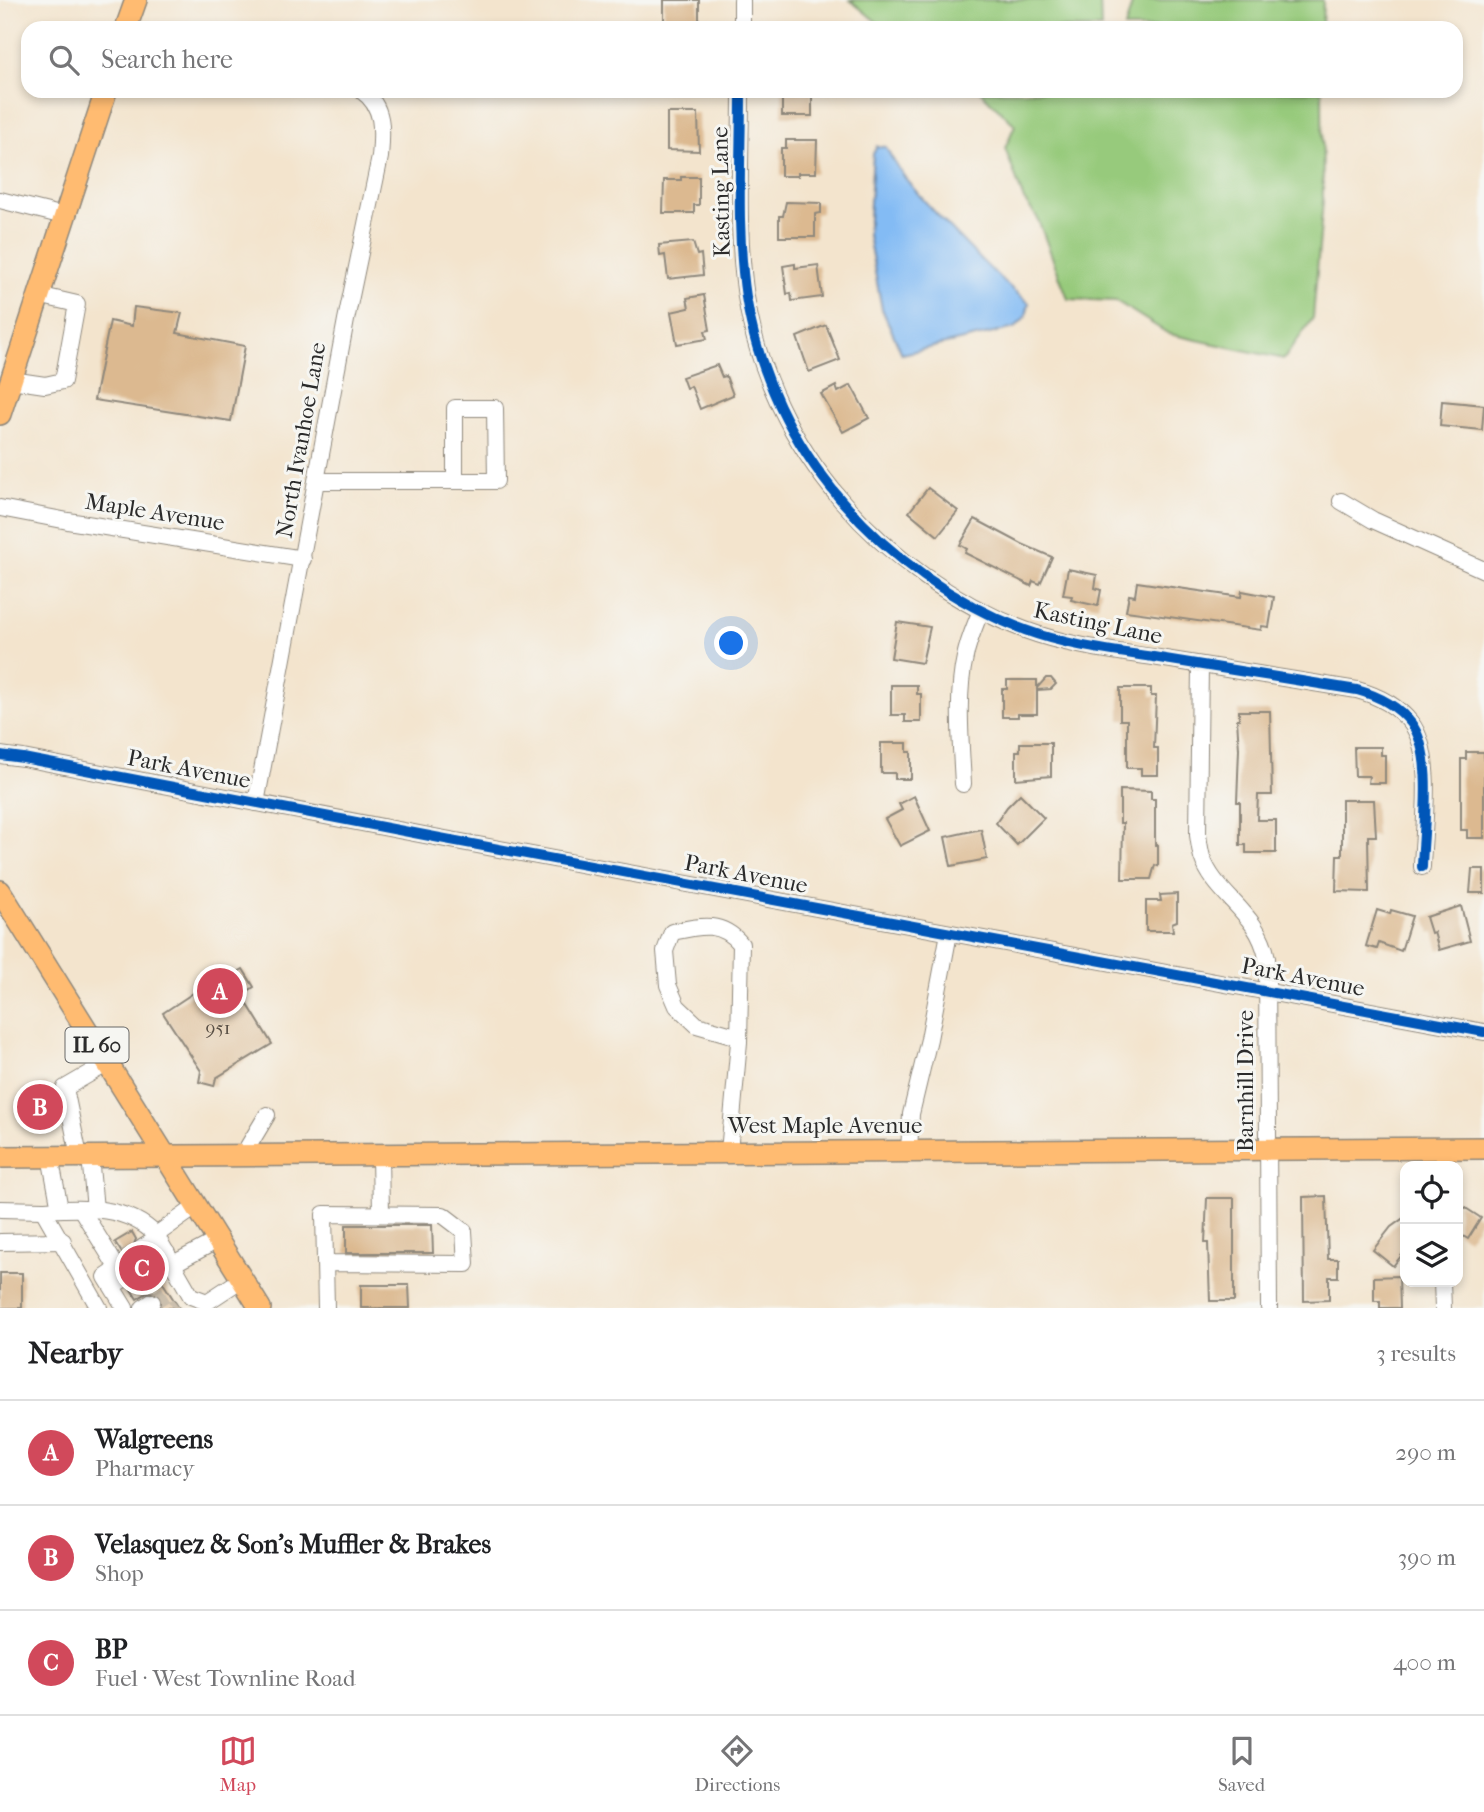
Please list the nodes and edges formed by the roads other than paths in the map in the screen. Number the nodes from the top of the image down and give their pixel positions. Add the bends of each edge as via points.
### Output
1 (135, 0) edge
2 (742, 0) edge
3 (129, 21) edge
4 (742, 21) edge
5 (104, 98) edge
6 (370, 98) edge
7 (741, 98) edge
8 (0, 200) edge
9 (64, 216) junction
10 (38, 295) junction
11 (6, 387) edge
12 (0, 414) edge
13 (317, 481) junction
14 (455, 481) junction
15 (1341, 501) dead end
16 (0, 508) edge
17 (303, 559) junction
18 (1484, 570) edge
19 (981, 610) junction
20 (1200, 664) junction
21 (0, 755) edge
22 (963, 783) dead end
23 (256, 803) junction
24 (1422, 867) dead end
25 (0, 891) edge
26 (949, 933) junction
27 (1268, 993) junction
28 (1484, 1032) edge
29 (739, 1037) junction
30 (108, 1063) junction
31 (267, 1115) dead end
32 (1484, 1147) edge
33 (1269, 1148) junction
34 (909, 1151) junction
35 (729, 1152) junction
36 (380, 1154) junction
37 (166, 1155) junction
38 (243, 1155) junction
39 (50, 1156) junction
40 (84, 1156) junction
41 (0, 1157) edge
42 (197, 1206) junction
43 (0, 1209) edge
44 (60, 1209) junction
45 (88, 1209) junction
46 (43, 1210) junction
47 (381, 1214) junction
48 (157, 1236) junction
49 (218, 1240) junction
50 (63, 1241) junction
51 (0, 1242) edge
52 (142, 1248) tunnel mouth
53 (170, 1259) junction
54 (151, 1263) tunnel mouth
55 (326, 1263) junction
56 (134, 1273) tunnel mouth
57 (242, 1279) junction
58 (112, 1286) junction
59 (1442, 1287) edge
60 (197, 1297) edge
61 (173, 1299) tunnel mouth
62 (99, 1308) edge
63 (125, 1308) edge
64 (260, 1308) edge
65 (326, 1308) edge
66 (1269, 1308) edge
67 (1443, 1308) edge

1 - 3 main road
2 - 4 street
5 - 9 main road
6 - 13 street, North Ivanhoe Lane via 379,112 380,157
7 - 19 street, Kasting Lane via 740,234 746,296 767,373 790,426 818,471 860,523 928,580
8 - 9 street
9 - 10 main road
10 - 11 main road
10 - 11 street via 77,304 62,381
11 - 12 main road
13 - 14 street
13 - 17 street, North Ivanhoe Lane
14 - 14 street via 496,481 495,408 456,408
15 - 18 street
16 - 17 street, Maple Avenue
17 - 23 street, North Ivanhoe Lane
19 - 20 street, Kasting Lane via 1073,644
19 - 22 street via 962,676
20 - 24 street, Kasting Lane via 1357,690 1379,696 1401,712 1419,737 1423,758
20 - 27 street, Barnhill Drive via 1198,835 1202,858 1251,919 1264,944
21 - 23 street, Park Avenue
23 - 26 street, Park Avenue
25 - 30 main road, IL 60
26 - 27 street, Park Avenue
26 - 34 street via 911,1114
27 - 28 street, Park Avenue
27 - 33 street, Barnhill Drive
29 - 29 street via 741,944 731,932 705,925 672,932 665,951 668,985 677,1006 697,1025
29 - 35 street
30 - 37 main road, IL 60
30 - 40 street via 65,1088
31 - 38 street
32 - 33 main road, West Maple Avenue
33 - 34 main road, West Maple Avenue
33 - 66 street, Barnhill Drive
34 - 35 main road, West Maple Avenue
35 - 36 main road, West Maple Avenue
36 - 38 main road, West Maple Avenue
36 - 47 street
37 - 38 main road, West Maple Avenue
37 - 40 main road, West Maple Avenue
37 - 42 main road, IL 60
39 - 40 main road, West Maple Avenue
39 - 41 main road, West Maple Avenue
39 - 44 street
40 - 45 street
42 - 48 street
42 - 49 main road, IL 60
43 - 46 street
44 - 45 street
44 - 46 street
45 - 48 street via 109,1209 131,1217
45 - 58 street via 120,1260 118,1269 106,1277
46 - 50 street
47 - 55 street via 324,1214
47 - 55 street via 443,1215 464,1231 466,1264
48 - 52 street
48 - 53 street
49 - 53 street
49 - 57 main road, IL 60
50 - 51 street
50 - 62 street
53 - 54 street
53 - 60 street
55 - 65 street
56 - 58 street
57 - 60 street
57 - 64 main road, IL 60
58 - 63 street
59 - 67 street
60 - 61 street

